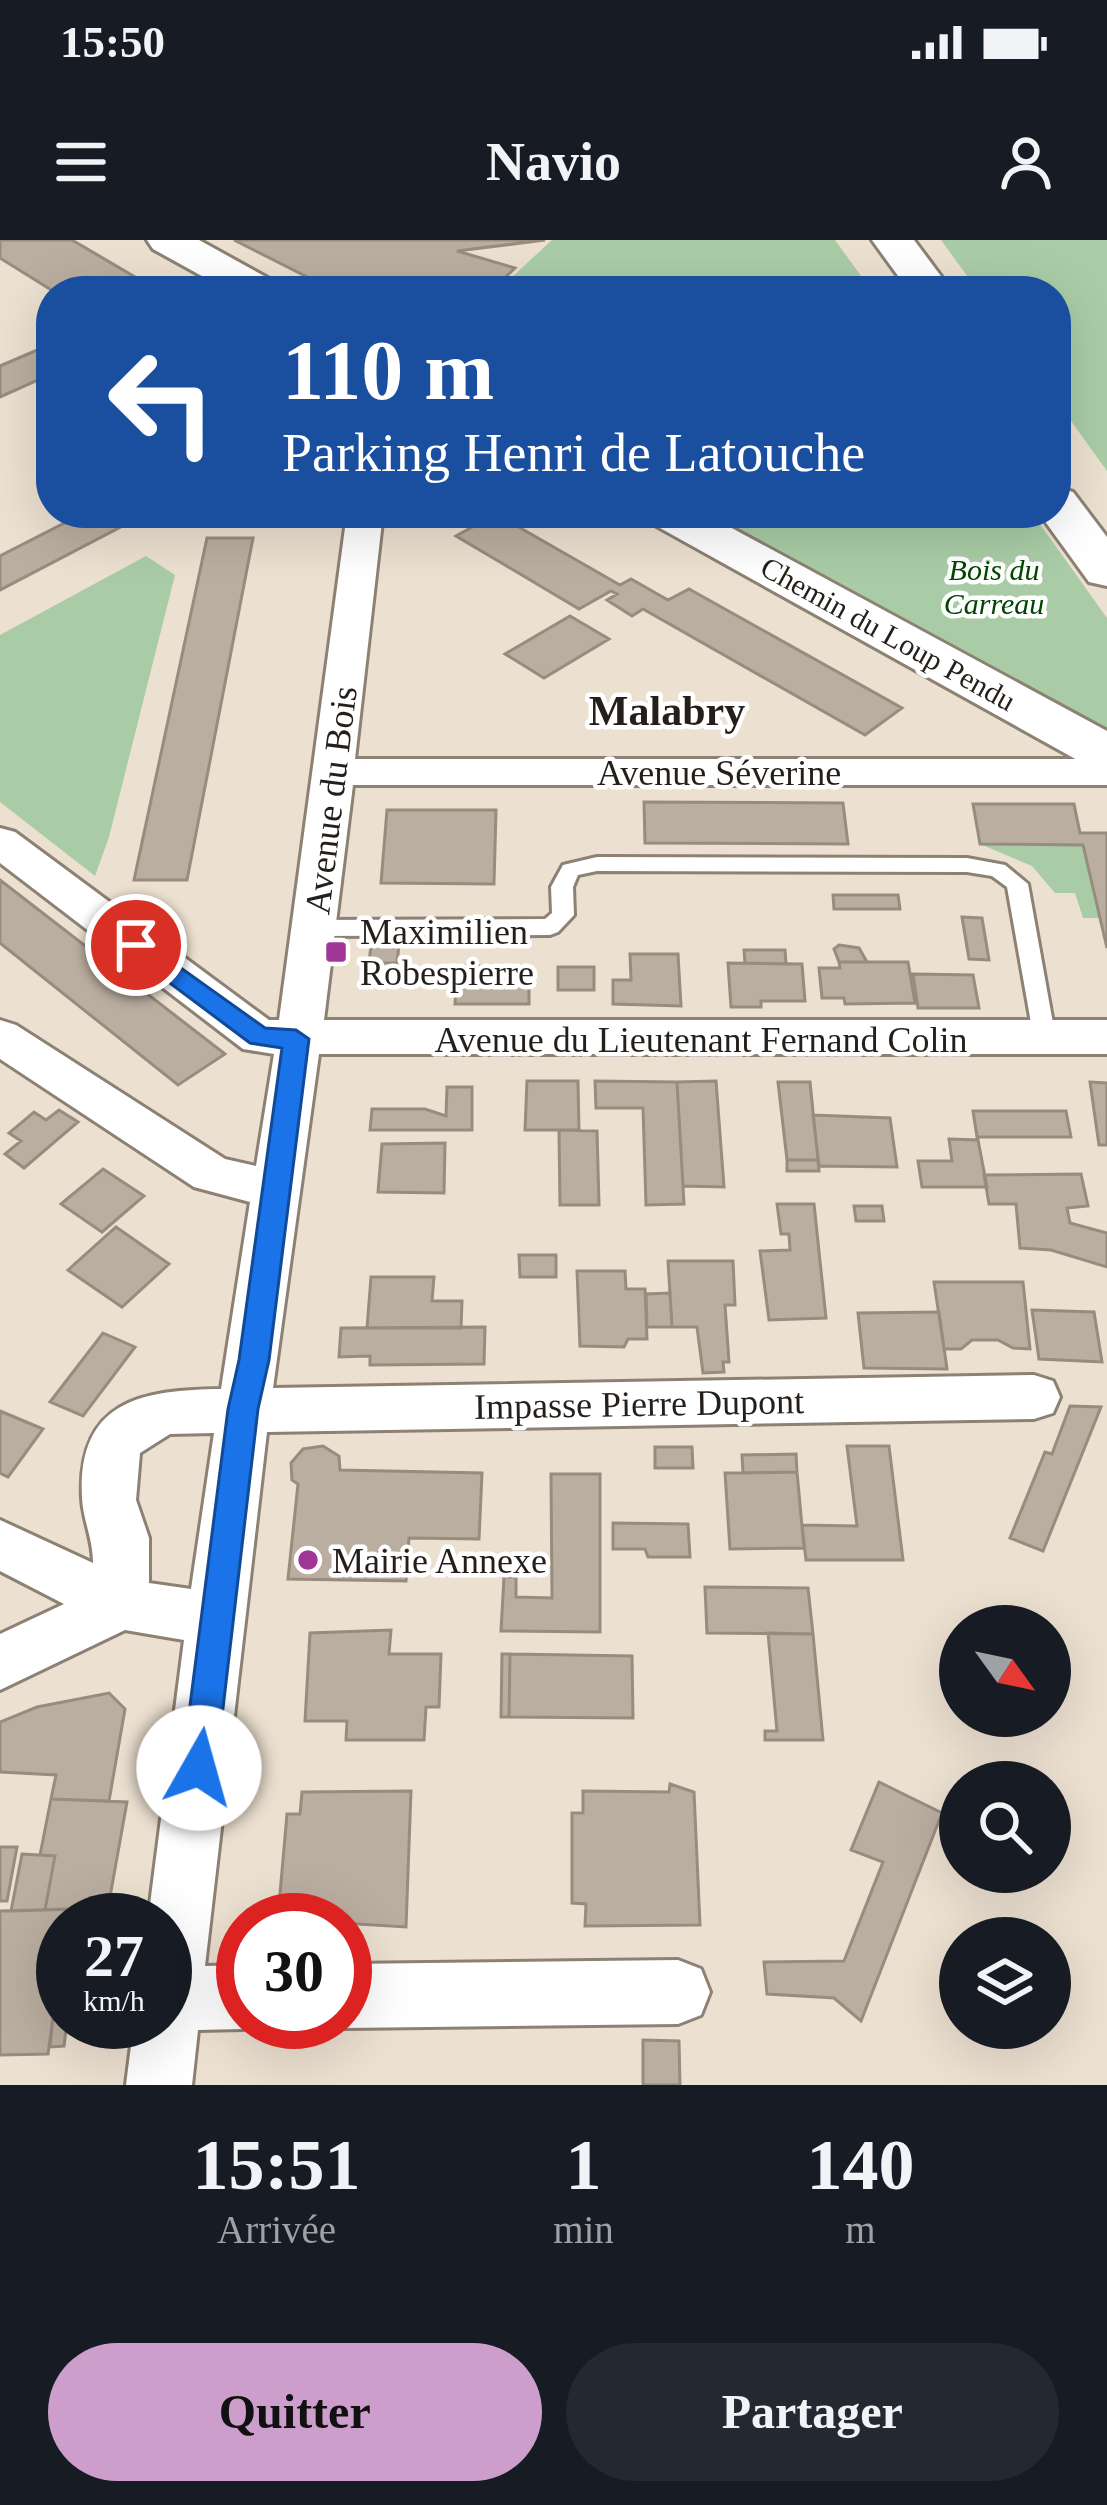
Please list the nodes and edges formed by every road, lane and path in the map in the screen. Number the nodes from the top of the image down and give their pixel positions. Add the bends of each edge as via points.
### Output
1 (168, 240) edge
2 (865, 240) edge
3 (892, 240) edge
4 (233, 276) edge
5 (891, 276) edge
6 (920, 276) edge
7 (1071, 480) edge
8 (1071, 523) edge
9 (363, 528) edge
10 (695, 528) edge
11 (1107, 528) edge
12 (1107, 572) edge
13 (1107, 754) edge
14 (332, 772) junction
15 (1107, 772) edge
16 (0, 842) edge
17 (315, 928) junction
18 (0, 1036) edge
19 (1107, 1037) edge
20 (296, 1039) junction
21 (1045, 1040) junction
22 (276, 1190) junction
23 (1034, 1397) dead end
24 (243, 1409) junction
25 (0, 1544) edge
26 (121, 1604) junction
27 (217, 1619) junction
28 (0, 1663) edge
29 (184, 1893) edge
30 (678, 1992) dead end
31 (372, 1996) edge
32 (164, 2049) edge
33 (159, 2085) edge

1 - 4 main road
2 - 5 main road
3 - 6 main road
7 - 11 main road
8 - 12 main road
9 - 14 street, Avenue du Bois
10 - 13 main road, Chemin du Loup Pendu
14 - 15 street, Avenue Séverine
14 - 17 street, Avenue du Bois
16 - 20 street, Avenue du Lieutenant Fernand Colin via 259,1037
17 - 20 street, Avenue du Bois
17 - 21 lane via 550,927 563,915 570,870 597,864 967,865 998,870 1017,884
18 - 22 street via 211,1174
19 - 21 street, Avenue du Lieutenant Fernand Colin
20 - 21 street, Avenue du Lieutenant Fernand Colin
20 - 22 street, Avenue du Bois
22 - 24 street, Avenue du Bois
23 - 24 street, Impasse Pierre Dupont
24 - 26 street, Impasse Pierre Dupont via 161,1412 114,1441 109,1500 121,1538
24 - 27 street, Avenue du Bois
25 - 26 street
26 - 27 street
26 - 28 street
27 - 29 street, Avenue du Bois
30 - 31 street
32 - 33 street, Avenue du Bois

